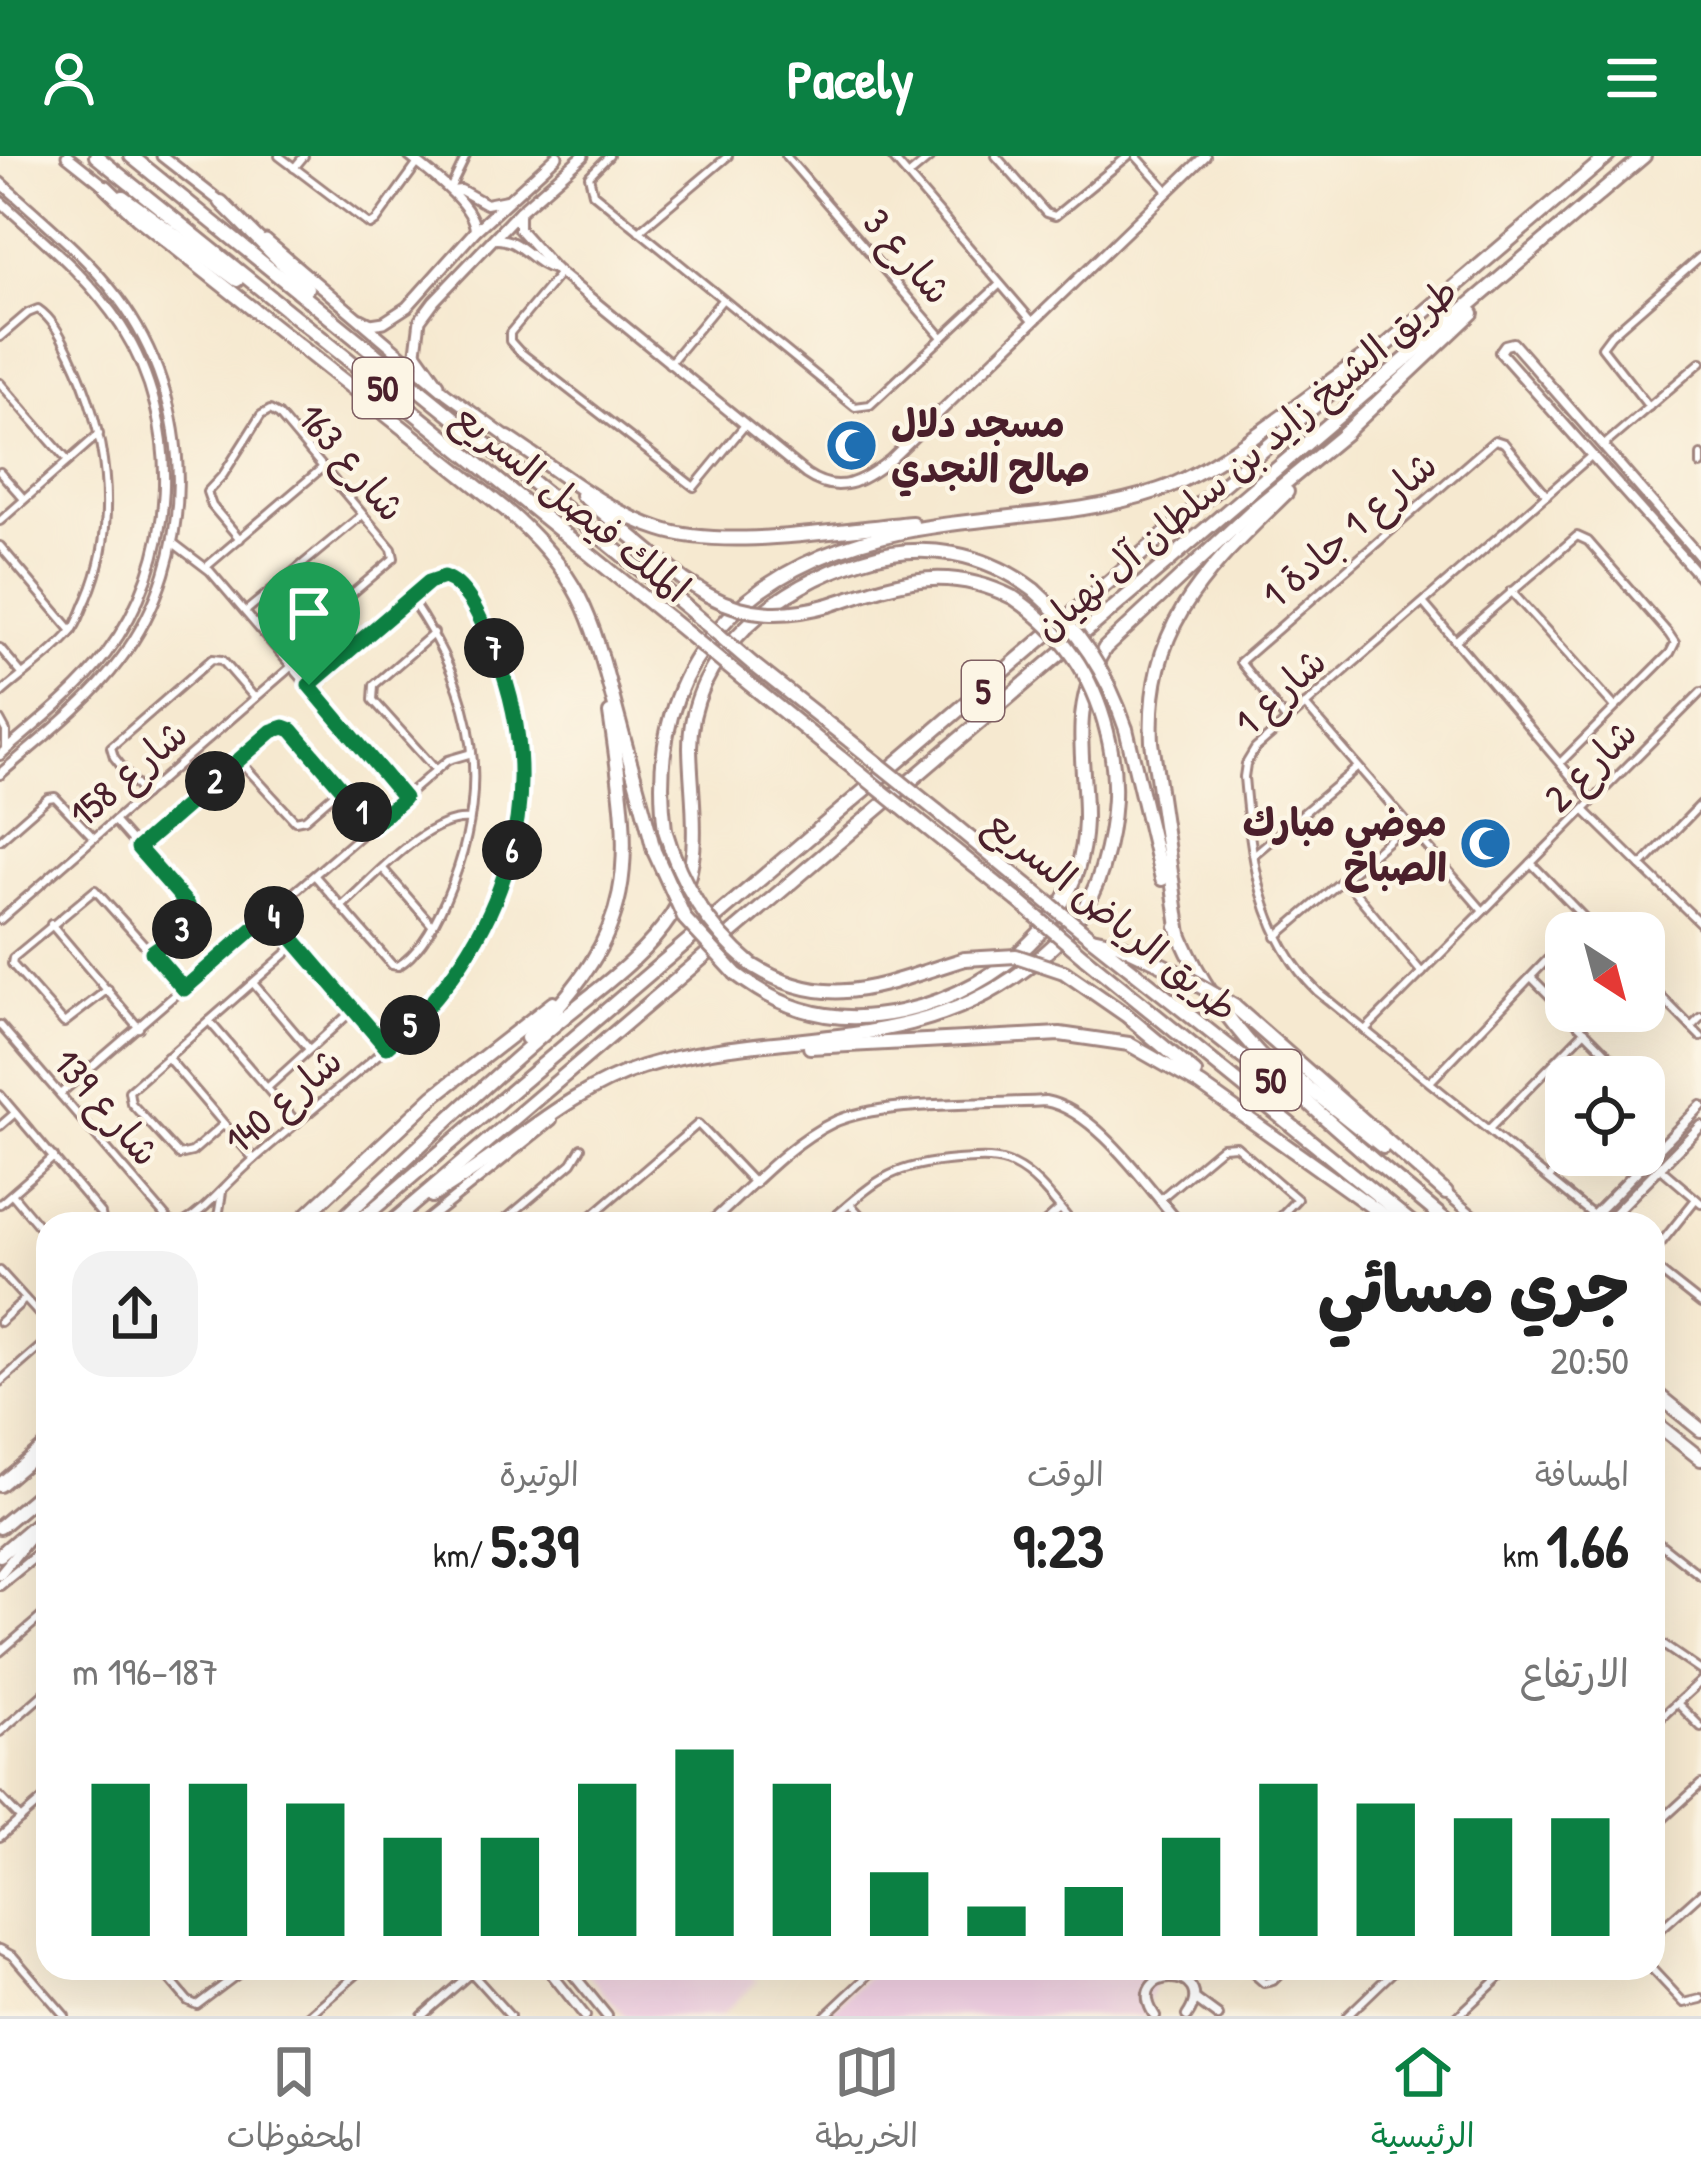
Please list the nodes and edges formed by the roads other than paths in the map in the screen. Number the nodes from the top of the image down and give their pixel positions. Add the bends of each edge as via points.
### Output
1 (68, 156) edge
2 (97, 156) edge
3 (131, 156) edge
4 (162, 156) edge
5 (279, 156) edge
6 (304, 156) edge
7 (409, 156) edge
8 (466, 156) edge
9 (557, 156) edge
10 (583, 156) edge
11 (609, 156) edge
12 (728, 156) edge
13 (786, 156) edge
14 (891, 156) edge
15 (932, 156) edge
16 (1010, 156) edge
17 (1132, 156) edge
18 (1205, 156) edge
19 (1608, 156) edge
20 (1644, 156) edge
21 (999, 159) edge
22 (418, 164) junction
23 (294, 168) junction
24 (908, 176) junction
25 (0, 182) edge
26 (106, 187) junction
27 (451, 190) junction
28 (1168, 191) junction
29 (507, 199) junction
30 (0, 201) edge
31 (221, 202) joint
32 (519, 212) junction
33 (475, 231) junction
34 (639, 231) junction
35 (492, 240) junction
36 (1701, 256) edge
37 (442, 267) junction
38 (558, 271) junction
39 (1510, 272) junction
40 (454, 279) junction
41 (1000, 284) junction
42 (722, 300) junction
43 (300, 320) junction
44 (1032, 321) junction
45 (1413, 324) junction
46 (355, 325) junction
47 (0, 337) edge
48 (942, 337) junction
49 (1701, 362) edge
50 (669, 364) junction
51 (0, 383) edge
52 (446, 393) junction
53 (1649, 407) junction
54 (745, 425) junction
55 (1347, 432) junction
56 (99, 434) junction
57 (508, 438) junction
58 (1603, 446) junction
59 (1701, 455) edge
60 (1591, 456) junction
61 (68, 460) junction
62 (1701, 465) edge
63 (323, 468) junction
64 (0, 472) edge
65 (1547, 494) junction
66 (24, 499) junction
67 (1089, 510) junction
68 (362, 515) junction
69 (0, 521) edge
70 (240, 538) junction
71 (172, 542) junction
72 (0, 545) edge
73 (190, 558) junction
74 (1701, 559) edge
75 (166, 567) junction
76 (206, 567) junction
77 (1701, 578) edge
78 (278, 584) junction
79 (1511, 591) junction
80 (410, 598) junction
81 (1424, 604) junction
82 (246, 611) junction
83 (73, 631) junction
84 (434, 633) junction
85 (1455, 641) junction
86 (0, 648) edge
87 (603, 652) junction
88 (292, 666) junction
89 (22, 674) junction
90 (309, 685) junction
91 (1701, 692) edge
92 (0, 694) edge
93 (255, 699) junction
94 (1305, 706) junction
95 (1615, 707) junction
96 (1287, 721) junction
97 (2, 722) edge
98 (29, 730) junction
99 (850, 741) joint
100 (3, 752) edge
101 (472, 753) junction
102 (842, 759) joint
103 (239, 760) junction
104 (1560, 763) junction
105 (1358, 767) junction
106 (436, 770) junction
107 (0, 774) edge
108 (341, 788) junction
109 (144, 795) junction
110 (404, 798) junction
111 (1592, 801) junction
112 (1701, 803) edge
113 (1584, 810) junction
114 (469, 820) junction
115 (114, 821) junction
116 (1408, 824) junction
117 (373, 825) junction
118 (94, 838) junction
119 (0, 840) edge
120 (138, 848) junction
121 (1255, 854) junction
122 (1531, 863) junction
123 (1641, 866) junction
124 (384, 870) junction
125 (315, 876) junction
126 (1345, 880) junction
127 (342, 906) junction
128 (1484, 911) junction
129 (1578, 912) edge
130 (271, 913) junction
131 (1699, 917) edge
132 (0, 920) edge
133 (51, 924) junction
134 (432, 925) junction
135 (1180, 934) junction
136 (1087, 935) junction
137 (1276, 937) junction
138 (297, 944) junction
139 (152, 952) junction
140 (1545, 962) edge
141 (1422, 973) junction
142 (1531, 977) junction
143 (253, 982) junction
144 (578, 985) junction
145 (108, 989) junction
146 (184, 989) junction
147 (1545, 991) edge
148 (1665, 1000) edge
149 (353, 1010) junction
150 (1701, 1017) edge
151 (209, 1021) junction
152 (0, 1025) edge
153 (1691, 1027) junction
154 (139, 1028) junction
155 (1365, 1030) junction
156 (1585, 1032) edge
157 (1587, 1032) edge
158 (1701, 1037) edge
159 (1247, 1040) junction
160 (386, 1047) junction
161 (743, 1048) junction
162 (309, 1049) junction
163 (166, 1056) junction
164 (1610, 1056) edge
165 (496, 1076) junction
166 (1430, 1082) junction
167 (267, 1088) junction
168 (587, 1089) junction
169 (60, 1094) junction
170 (0, 1095) edge
171 (1701, 1106) edge
172 (16, 1113) junction
173 (297, 1123) junction
174 (1256, 1123) junction
175 (224, 1124) junction
176 (0, 1126) edge
177 (1701, 1126) edge
178 (1489, 1129) junction
179 (580, 1148) dead end
180 (54, 1157) junction
181 (254, 1159) junction
182 (1665, 1163) edge
183 (1380, 1166) junction
184 (1665, 1172) edge
185 (1652, 1176) edge
186 (1549, 1178) joint
187 (755, 1184) junction
188 (224, 1187) junction
189 (1446, 1193) junction
190 (12, 1194) junction
191 (1159, 1200) junction
192 (1699, 1201) edge
193 (0, 1204) edge
194 (414, 1204) junction
195 (850, 1204) junction
196 (1060, 1209) junction
197 (99, 1212) edge
198 (162, 1212) edge
199 (197, 1212) edge
200 (219, 1212) edge
201 (310, 1212) edge
202 (350, 1212) edge
203 (370, 1212) edge
204 (404, 1212) edge
205 (437, 1212) edge
206 (514, 1212) edge
207 (596, 1212) edge
208 (723, 1212) edge
209 (840, 1212) edge
210 (857, 1212) edge
211 (1057, 1212) edge
212 (1063, 1212) edge
213 (1170, 1212) edge
214 (1285, 1212) edge
215 (1379, 1212) edge
216 (1398, 1212) edge
217 (1436, 1212) edge
218 (1469, 1212) edge
219 (1590, 1212) edge
220 (1597, 1212) edge
221 (1616, 1212) edge
222 (36, 1223) edge
223 (1665, 1239) edge
224 (0, 1270) edge
225 (1665, 1276) edge
226 (26, 1300) junction
227 (1701, 1304) edge
228 (36, 1311) edge
229 (0, 1322) edge
230 (36, 1350) edge
231 (0, 1382) edge
232 (1665, 1401) edge
233 (1665, 1430) edge
234 (1701, 1430) edge
235 (36, 1454) edge
236 (1701, 1459) edge
237 (0, 1485) edge
238 (36, 1497) edge
239 (36, 1524) edge
240 (0, 1526) edge
241 (36, 1532) edge
242 (1665, 1548) edge
243 (0, 1555) edge
244 (36, 1556) edge
245 (0, 1574) edge
246 (1701, 1576) edge
247 (0, 1585) edge
248 (36, 1621) edge
249 (1665, 1646) edge
250 (0, 1652) edge
251 (1701, 1671) edge
252 (1701, 1681) edge
253 (36, 1700) edge
254 (1677, 1702) junction
255 (1665, 1714) edge
256 (1701, 1727) edge
257 (0, 1732) edge
258 (1701, 1784) edge
259 (0, 1797) edge
260 (36, 1806) edge
261 (1665, 1817) edge
262 (21, 1819) junction
263 (0, 1837) edge
264 (1701, 1893) edge
265 (1665, 1925) edge
266 (0, 1949) edge
267 (172, 1980) edge
268 (231, 1980) edge
269 (350, 1980) edge
270 (459, 1980) edge
271 (478, 1980) edge
272 (557, 1980) edge
273 (578, 1980) edge
274 (863, 1980) edge
275 (1151, 1980) edge
276 (1161, 1980) edge
277 (1180, 1980) edge
278 (1384, 1980) edge
279 (1497, 1980) edge
280 (1663, 1980) edge
281 (1185, 1981) joint
282 (1152, 1986) junction
283 (1194, 1998) junction
284 (1701, 1999) edge
285 (1146, 2011) edge
286 (65, 2016) edge
287 (308, 2016) edge
288 (422, 2016) edge
289 (509, 2016) edge
290 (586, 2016) edge
291 (607, 2016) edge
292 (825, 2016) edge
293 (1155, 2016) edge
294 (1186, 2016) edge
295 (1218, 2016) edge
296 (1347, 2016) edge
297 (1458, 2016) edge

1 - 26 main road
2 - 43 highway, الملك فيصل السريع / 50
3 - 46 highway, الملك فيصل السريع / 50
4 - 31 main road
5 - 23 street
6 - 23 street
7 - 22 street
8 - 27 street
9 - 29 main road
10 - 32 main road
11 - 34 street via 590,176 593,194
12 - 34 street
13 - 48 street, شارع 3
14 - 24 street
15 - 24 street
16 - 21 street
17 - 21 street via 1055,216
17 - 28 street
18 - 28 street
19 - 45 highway, طريق الشيخ زايد بن سلطان آل نهيان / 5
20 - 39 highway, طريق الشيخ زايد بن سلطان آل نهيان / 5
22 - 23 street via 370,225
22 - 27 street
24 - 41 street
25 - 71 street via 97,273 146,344 175,436
26 - 43 highway
26 - 87 highway via 530,531 575,588
27 - 29 street via 486,204
27 - 33 street
28 - 44 street
29 - 33 main road
30 - 98 street via 75,270 121,327 151,391 164,464 158,542 130,617 88,675
31 - 46 highway
32 - 35 main road
32 - 38 street via 519,229
33 - 37 main road
34 - 42 street
35 - 38 street via 509,240
35 - 40 main road
36 - 53 street via 1602,347
37 - 40 main road
37 - 46 main road via 394,319
38 - 50 street
38 - 54 street via 511,333 518,351 694,487
39 - 55 highway
39 - 194 highway, طريق الشيخ زايد بن سلطان آل نهيان / 5
40 - 52 main road via 420,320 414,341
41 - 44 street
41 - 48 street
42 - 48 street via 858,408
42 - 50 street
43 - 102 highway, الملك فيصل السريع / 50, bridge
44 - 54 street via 864,480 820,483
45 - 67 highway via 1199,470 1165,489
45 - 203 highway, طريق الشيخ زايد بن سلطان آل نهيان / 5
46 - 52 main road, الملك فيصل السريع
46 - 99 highway, الملك فيصل السريع / 50, bridge
47 - 56 street via 28,313 43,312 83,382
49 - 53 street
50 - 54 street
51 - 61 street
52 - 57 main road, الملك فيصل السريع
53 - 58 street
55 - 87 highway, bridge via 1105,648 1082,704 1085,820 1077,869 1030,940 968,987 917,1007 842,1017 778,1002 736,974 685,919 654,850
55 - 135 highway via 1210,568 1161,653 1152,742
56 - 61 street
56 - 83 street via 106,527
57 - 67 highway via 620,511 691,536
57 - 161 highway, bridge via 708,595 740,610 800,613 937,576 980,583 1044,620 1096,697 1113,755 1115,809 1099,879 1070,930 1043,957 945,1016
58 - 60 street via 1513,343 1504,345 1500,352
58 - 74 street
59 - 62 street
60 - 65 street, شارع 1
60 - 77 street
61 - 66 street
63 - 68 street, شارع 163
63 - 70 street
63 - 70 street, شارع 163 via 279,415 261,416 207,492
64 - 66 street
65 - 81 street, شارع 1
65 - 96 street, شارع 1 جادة 1 via 1504,442 1492,441 1287,618 1240,662
66 - 69 street
67 - 174 highway, bridge via 904,532 831,553 746,603 705,644 676,697 661,755 665,830 691,895 718,933 752,965 795,987 843,994 965,959 1016,956 1064,972
68 - 78 street
68 - 78 street, شارع 163 via 394,558 321,620 309,618
70 - 76 street
71 - 73 street
71 - 75 street
72 - 83 street
73 - 75 street
73 - 76 street
75 - 107 street via 116,665
76 - 82 street
78 - 82 street
79 - 85 street
79 - 95 street
79 - 95 street via 1571,539 1588,541 1675,644
80 - 84 street
80 - 90 street, شارع 140
80 - 160 street, شارع 140 via 448,578 477,614 511,703 519,797 505,875 481,934 436,999
81 - 85 street
81 - 94 street, شارع 1
82 - 88 street
83 - 89 street
84 - 101 street via 454,672
84 - 106 street via 372,693
85 - 104 street
86 - 89 street
87 - 144 highway via 624,881 607,938
88 - 90 street
88 - 93 street, شارع 158
89 - 92 street
90 - 110 street
91 - 111 street, شارع 2
93 - 109 street, شارع 158
93 - 109 street via 222,660 212,659 111,747
94 - 96 street, شارع 1
94 - 105 street
95 - 104 street
96 - 121 street, شارع 1 via 1246,764
97 - 98 street
97 - 100 street
98 - 100 street
99 - 136 highway, طريق الرياض السريع / 50, bridge
101 - 106 street
101 - 114 street
102 - 216 highway, طريق الرياض السريع / 50, bridge
103 - 108 street via 295,820
103 - 108 street via 288,727
103 - 120 street
104 - 111 street
105 - 116 street
105 - 121 street
106 - 110 street
108 - 117 street
109 - 115 street, شارع 158
110 - 117 street
111 - 113 street, شارع 2
112 - 123 street
113 - 122 street, شارع 2
113 - 123 street
114 - 124 street via 431,828
114 - 134 street via 454,881
115 - 118 street, شارع 158
115 - 120 street
116 - 126 street
116 - 128 street
117 - 125 street
118 - 119 street via 55,797
118 - 132 street, شارع 158
120 - 139 street via 191,916
121 - 137 street, شارع 1
122 - 128 street, شارع 2
122 - 129 street
123 - 131 street
124 - 127 street
124 - 134 street
125 - 127 street
125 - 130 street
126 - 137 street
126 - 141 street
127 - 134 street via 392,965 404,963
128 - 141 street, شارع 2
130 - 138 street
130 - 146 street
133 - 139 street via 95,890
133 - 145 street
133 - 145 street via 13,958 15,970 64,1023
135 - 159 highway via 1216,1004
135 - 165 highway, bridge via 1126,729 1091,652 1060,613 1001,568 925,550 895,552 799,586 744,629 710,673 690,743 696,851 682,897 655,936
136 - 183 highway, طريق الرياض السريع / 50
136 - 189 highway, bridge via 1234,1006
137 - 155 street, شارع 1 via 1311,985
138 - 143 street
138 - 149 street
139 - 146 street
140 - 142 street
141 - 155 street, شارع 2
142 - 147 street
142 - 166 street
143 - 151 street
143 - 162 street
144 - 165 highway
144 - 201 highway via 434,1096
145 - 154 street
146 - 154 street
148 - 153 street
149 - 160 street
149 - 162 street
150 - 153 street
151 - 163 street
151 - 167 street
152 - 169 street, شارع 139
153 - 158 street
154 - 169 street
155 - 166 street, شارع 1
156 - 178 street
157 - 164 street
159 - 183 highway
159 - 189 highway
160 - 173 street, شارع 140
161 - 168 highway via 656,1063
161 - 174 highway via 1099,1037 1158,1058
162 - 167 street
163 - 175 street
163 - 175 street via 132,1086 131,1103 179,1155
165 - 202 highway
166 - 178 street, شارع 1
167 - 173 street
168 - 194 highway
168 - 205 street
169 - 198 street, شارع 139
170 - 172 street
171 - 220 street
172 - 176 street
172 - 180 street
173 - 181 street, شارع 140
174 - 215 highway
175 - 181 street
177 - 182 street
178 - 186 street, شارع 1
179 - 206 street
180 - 190 street
180 - 197 street
181 - 188 street, شارع 140
183 - 217 highway, طريق الرياض السريع / 50
184 - 192 street
185 - 221 street
186 - 219 street, شارع 1
187 - 191 street via 814,1134 852,1116 1045,1101 1086,1119
187 - 207 street via 698,1124
187 - 208 street
188 - 199 street, شارع 140
188 - 200 street, شارع 140
189 - 218 street
190 - 193 street
190 - 222 street
191 - 213 street
191 - 214 street via 1222,1148 1236,1146 1297,1198
192 - 223 street
194 - 204 highway, طريق الشيخ زايد بن سلطان آل نهيان / 5
195 - 196 street via 900,1168 989,1158 1035,1180
195 - 209 street
195 - 210 street
196 - 211 street
196 - 212 street
224 - 226 street
225 - 227 street
226 - 228 street
226 - 229 street
230 - 231 street
232 - 234 highway
233 - 236 highway
235 - 237 highway
238 - 240 highway
239 - 243 highway
241 - 245 main road
242 - 246 street
244 - 247 street
248 - 250 street
249 - 251 street
252 - 254 street
253 - 257 street
254 - 255 street
254 - 256 street
258 - 261 street
259 - 262 street
260 - 262 street
262 - 263 street
264 - 265 street
266 - 286 street
267 - 268 street via 197,2006
269 - 287 street
270 - 288 street
271 - 289 street
272 - 290 street
273 - 291 street
274 - 292 street
275 - 282 street
276 - 282 street
277 - 281 street
278 - 296 street
279 - 297 street
280 - 284 street via 1684,2002
281 - 283 street
282 - 285 street
283 - 294 street
283 - 295 street
285 - 293 street

